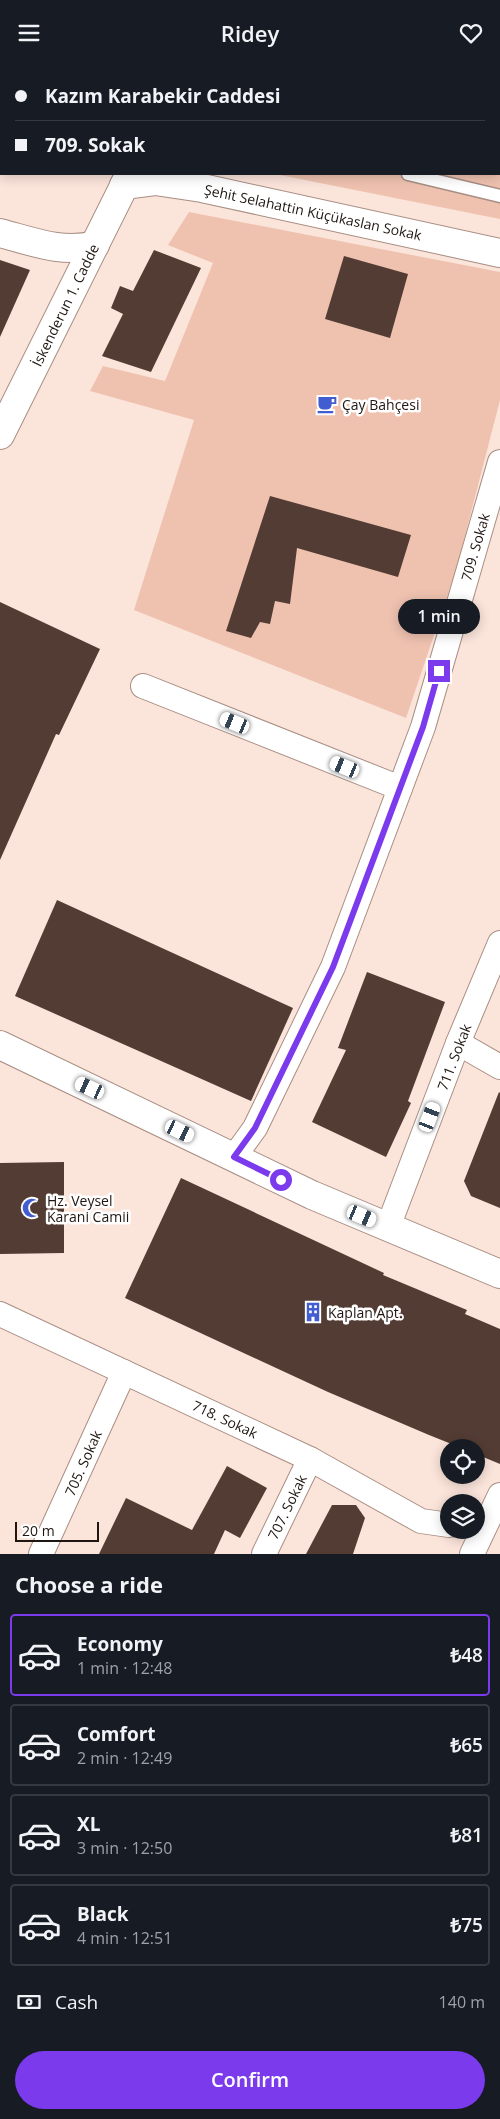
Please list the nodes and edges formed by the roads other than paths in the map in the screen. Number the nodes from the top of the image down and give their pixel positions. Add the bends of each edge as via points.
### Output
1 (412, 175) edge
2 (127, 180) edge
3 (500, 196) edge
4 (0, 233) edge
5 (94, 245) junction
6 (500, 253) edge
7 (0, 435) edge
8 (498, 478) edge
9 (143, 686) dead end
10 (400, 788) junction
11 (500, 943) edge
12 (458, 1043) junction
13 (0, 1045) edge
14 (500, 1067) edge
15 (234, 1157) junction
16 (388, 1227) junction
17 (500, 1274) edge
18 (0, 1314) edge
19 (124, 1372) junction
20 (310, 1459) junction
21 (492, 1513) edge
22 (440, 1524) edge
23 (41, 1554) edge
24 (264, 1554) edge
25 (472, 1554) edge

1 - 3 lane
2 - 5 street, İskenderun 1. Cadde
2 - 6 street, Şehit Selahattin Küçükaslan Sokak via 202,188
4 - 5 street via 77,250
5 - 7 street, İskenderun 1. Cadde
8 - 10 street, 709. Sokak via 423,727
9 - 10 street
10 - 15 street, 709. Sokak via 333,967 255,1128
11 - 12 street, 711. Sokak
12 - 14 street
12 - 16 street, 711. Sokak
13 - 15 street
15 - 16 street
16 - 17 street
18 - 19 street, 718. Sokak
19 - 20 street, 718. Sokak
19 - 23 street, 705. Sokak
20 - 22 street, 718. Sokak via 421,1521
20 - 24 street, 707. Sokak
21 - 25 street

